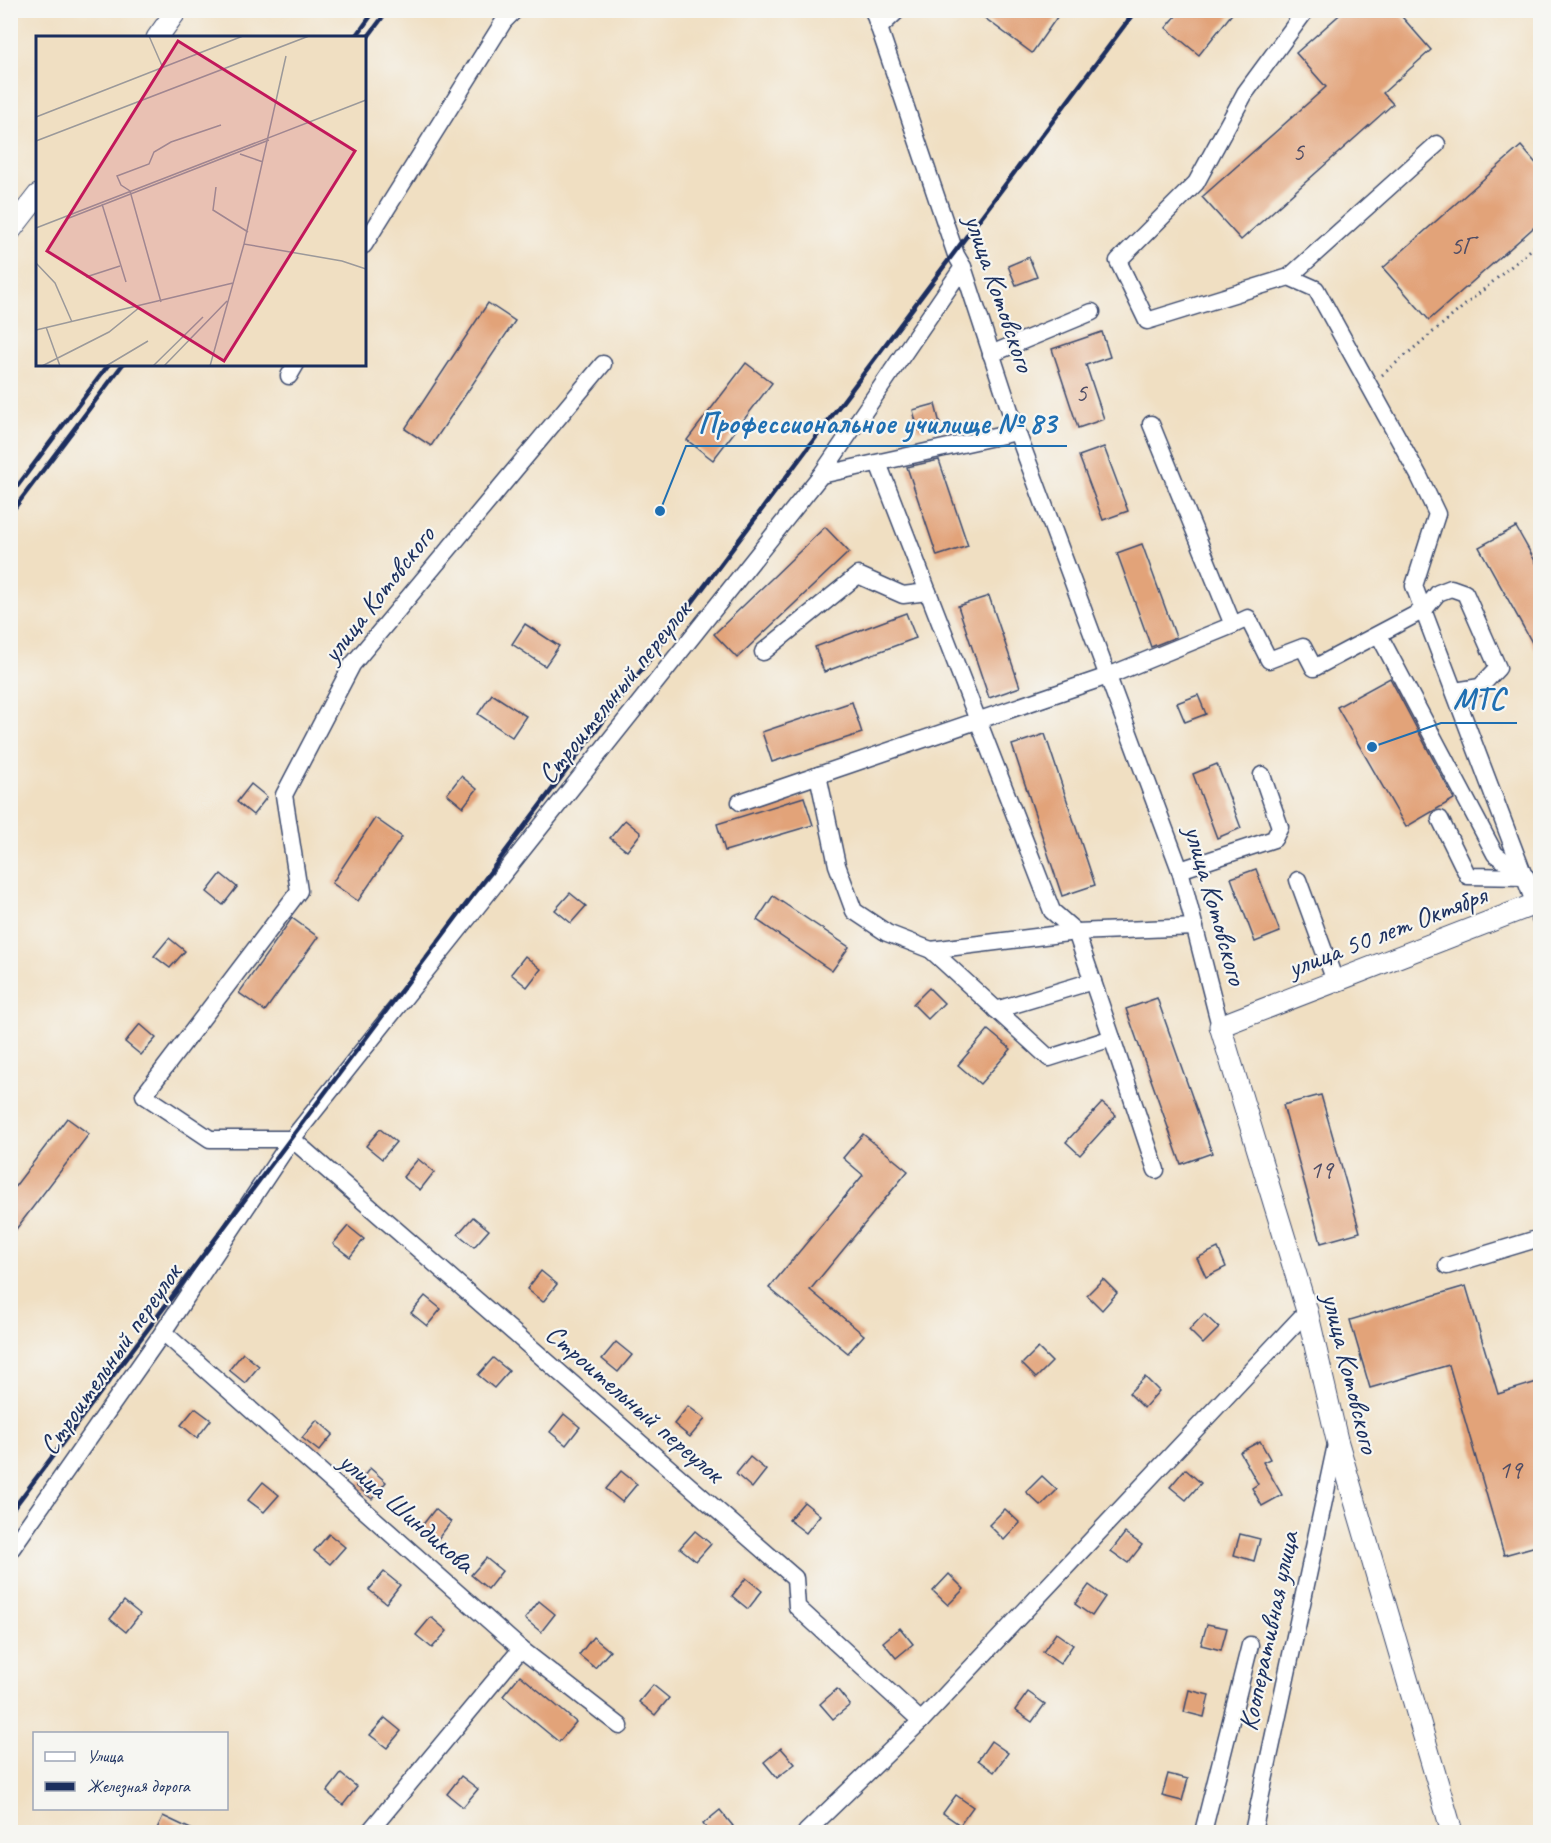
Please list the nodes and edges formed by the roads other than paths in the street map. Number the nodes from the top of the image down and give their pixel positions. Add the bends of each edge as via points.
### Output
1 (177, 10) edge
2 (515, 10) edge
3 (873, 10) edge
4 (898, 10) edge
5 (1306, 10) edge
6 (879, 28) junction
7 (158, 36) edge
8 (1437, 144) dead end
9 (36, 198) edge
10 (11, 229) edge
11 (366, 242) edge
12 (963, 267) junction
13 (1289, 277) junction
14 (1092, 312) dead end
15 (992, 354) junction
16 (603, 364) dead end
17 (1151, 424) dead end
18 (1017, 432) junction
19 (878, 463) junction
20 (821, 475) junction
21 (928, 592) junction
22 (1424, 610) junction
23 (1233, 625) junction
24 (1379, 635) junction
25 (763, 652) dead end
26 (1108, 676) junction
27 (1455, 691) junction
28 (978, 721) junction
29 (818, 775) junction
30 (1262, 775) dead end
31 (740, 802) dead end
32 (1440, 819) dead end
33 (1180, 870) junction
34 (1526, 877) junction
35 (1298, 880) dead end
36 (1539, 908) edge
37 (1195, 927) junction
38 (1076, 932) junction
39 (931, 950) junction
40 (1093, 981) junction
41 (1335, 981) junction
42 (996, 1010) junction
43 (1220, 1026) junction
44 (1112, 1038) junction
45 (292, 1139) junction
46 (1156, 1170) dead end
47 (1540, 1238) edge
48 (1447, 1266) dead end
49 (1307, 1311) junction
50 (163, 1332) junction
51 (1337, 1440) junction
52 (12, 1548) dead end
53 (1250, 1645) dead end
54 (521, 1649) junction
55 (921, 1721) junction
56 (620, 1726) dead end
57 (808, 1832) edge
58 (369, 1833) edge
59 (1203, 1833) edge
60 (1252, 1833) edge
61 (1452, 1833) edge

1 - 7 main road
2 - 11 street via 504,21
3 - 6 street, улица Котовского
4 - 6 street
5 - 13 street via 1245,93 1196,183 1118,261 1148,321
6 - 12 street, улица Котовского
8 - 13 street
9 - 10 main road
12 - 15 street, улица Котовского
12 - 20 street, Строительный переулок
13 - 22 street via 1316,289 1437,514 1414,586
14 - 15 street
15 - 18 street, улица Котовского
16 - 45 street, улица Котовского via 352,665 284,795 299,891 144,1095 210,1138
17 - 23 street
18 - 19 street
18 - 26 street, улица Котовского
19 - 20 street
19 - 21 street
20 - 45 street, Строительный переулок
21 - 25 street via 903,595 858,575
21 - 28 street
22 - 24 street
22 - 27 street
22 - 27 street via 1438,593 1451,588 1465,593 1498,668 1480,687
23 - 24 street via 1248,618 1269,660 1303,647 1314,668
23 - 26 street
24 - 34 street via 1495,854
26 - 28 street
26 - 33 street, улица Котовского
27 - 34 street
28 - 29 street
28 - 38 street via 1052,911
29 - 31 street
29 - 39 street via 837,865 854,911 887,933
30 - 33 street via 1281,827 1274,838
32 - 34 street via 1468,876
33 - 37 street, улица Котовского
34 - 36 street
35 - 41 street
36 - 41 main road, улица 50 лет Октября
37 - 38 street
37 - 43 street, улица Котовского
38 - 39 street
38 - 40 street
39 - 42 street
40 - 42 street
40 - 44 street
41 - 43 main road, улица 50 лет Октября
42 - 44 street via 1049,1058
43 - 49 main road, улица Котовского
44 - 46 street
45 - 50 street, Строительный переулок
45 - 55 street, Строительный переулок via 795,1578 797,1607
47 - 48 street
49 - 51 main road, улица Котовского
49 - 55 street
50 - 52 street, Строительный переулок
50 - 54 street, улица Шиндикова
51 - 60 street, Кооперативная улица
51 - 61 main road, улица Котовского
53 - 59 street
54 - 56 street, улица Шиндикова
54 - 58 street
55 - 57 street

